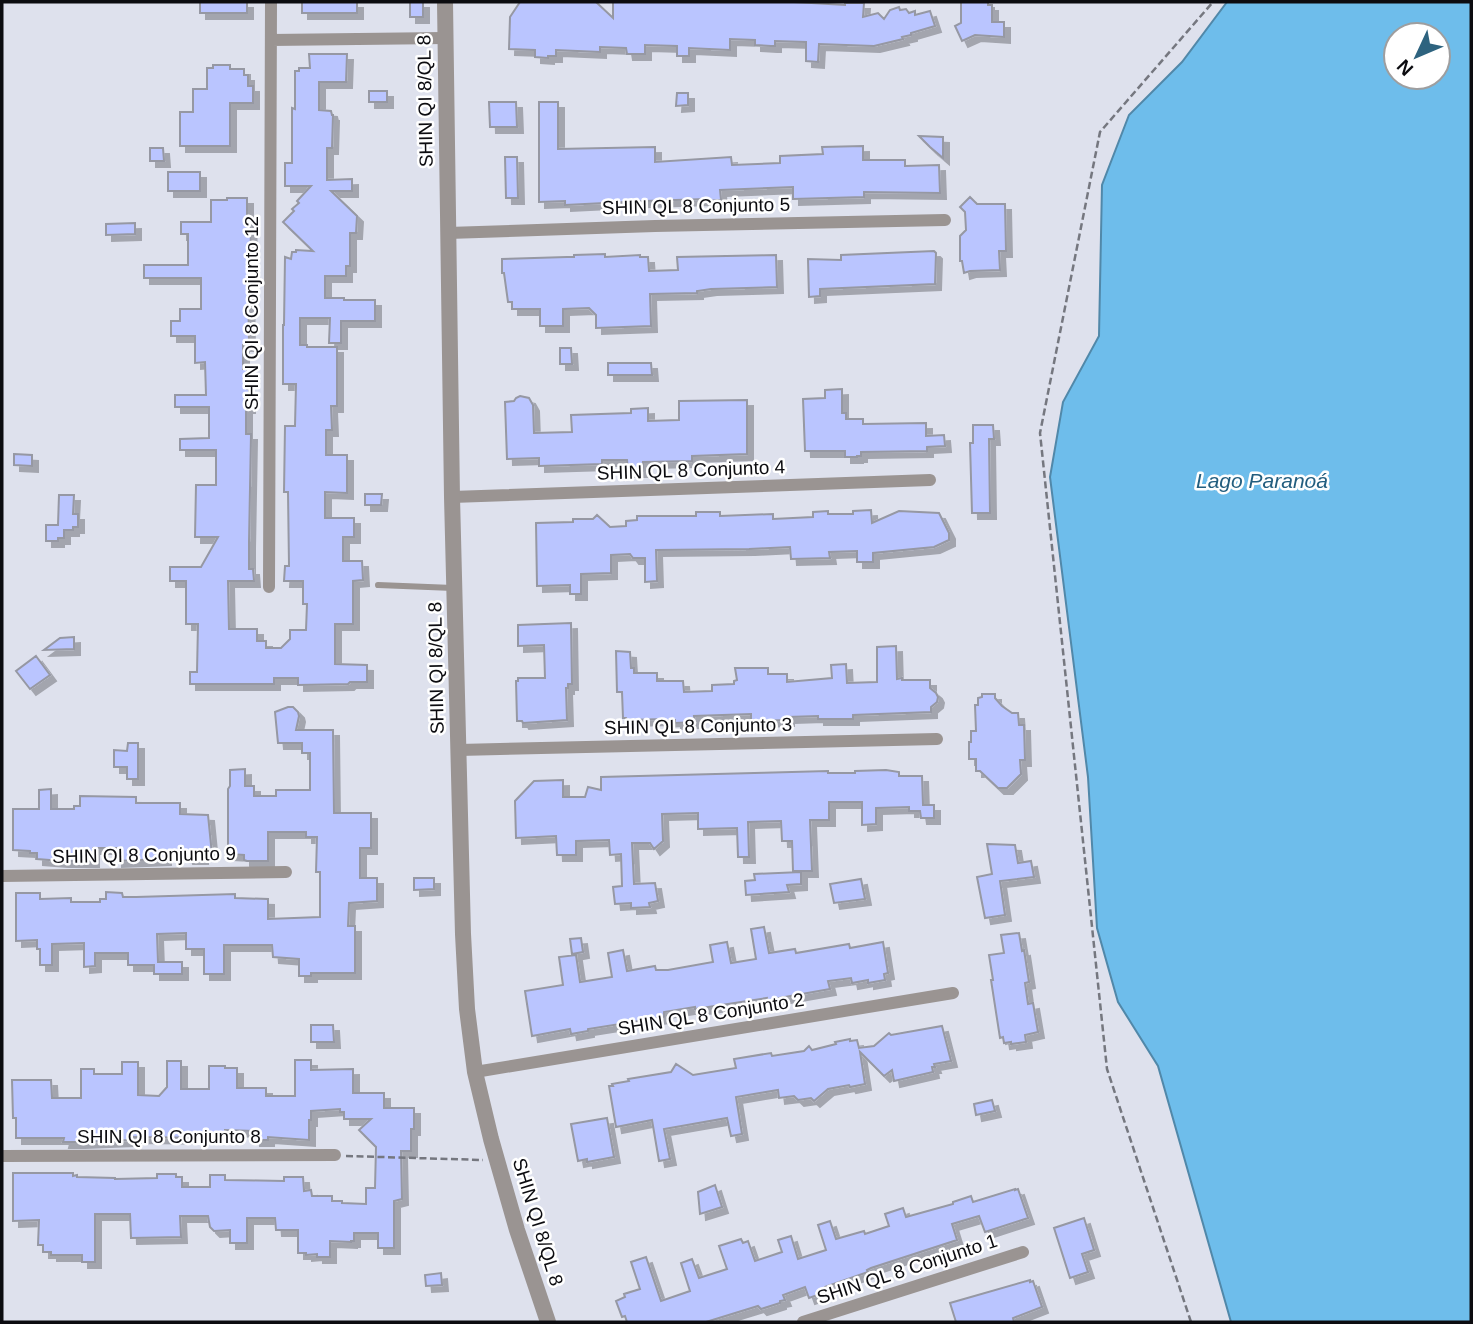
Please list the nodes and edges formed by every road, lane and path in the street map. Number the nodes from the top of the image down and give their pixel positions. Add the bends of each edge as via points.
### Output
1 (271, 2) edge
2 (445, 2) edge
3 (1213, 2) edge
4 (444, 38) junction
5 (271, 40) junction
6 (945, 220) dead end
7 (448, 233) junction
8 (930, 480) dead end
9 (452, 498) junction
10 (378, 585) dead end
11 (269, 587) dead end
12 (455, 588) junction
13 (937, 739) dead end
14 (459, 750) junction
15 (286, 872) dead end
16 (2, 876) edge
17 (953, 993) dead end
18 (475, 1072) junction
19 (2, 1156) edge
20 (335, 1156) joint
21 (497, 1160) junction
22 (1023, 1252) dead end
23 (548, 1322) edge
24 (803, 1322) edge
25 (1192, 1322) edge

1 - 5 street, SHIN QI 8 Conjunto 12
2 - 4 street, SHIN QI 8/QL 8
3 - 25 path via 1100,132 1040,433 1107,1069
4 - 5 street
4 - 7 street, SHIN QI 8/QL 8
5 - 11 street, SHIN QI 8 Conjunto 12
6 - 7 street, SHIN QL 8 Conjunto 5
7 - 9 street, SHIN QI 8/QL 8
8 - 9 street, SHIN QL 8 Conjunto 4
9 - 12 street, SHIN QI 8/QL 8
10 - 12 lane
12 - 14 street, SHIN QI 8/QL 8
13 - 14 street, SHIN QL 8 Conjunto 3
14 - 18 street, SHIN QI 8/QL 8 via 463,934
15 - 16 street, SHIN QI 8 Conjunto 9
17 - 18 street, SHIN QL 8 Conjunto 2
18 - 21 street, SHIN QI 8/QL 8
19 - 20 street, SHIN QI 8 Conjunto 8
20 - 21 path
21 - 23 street, SHIN QI 8/QL 8
22 - 24 street, SHIN QL 8 Conjunto 1

